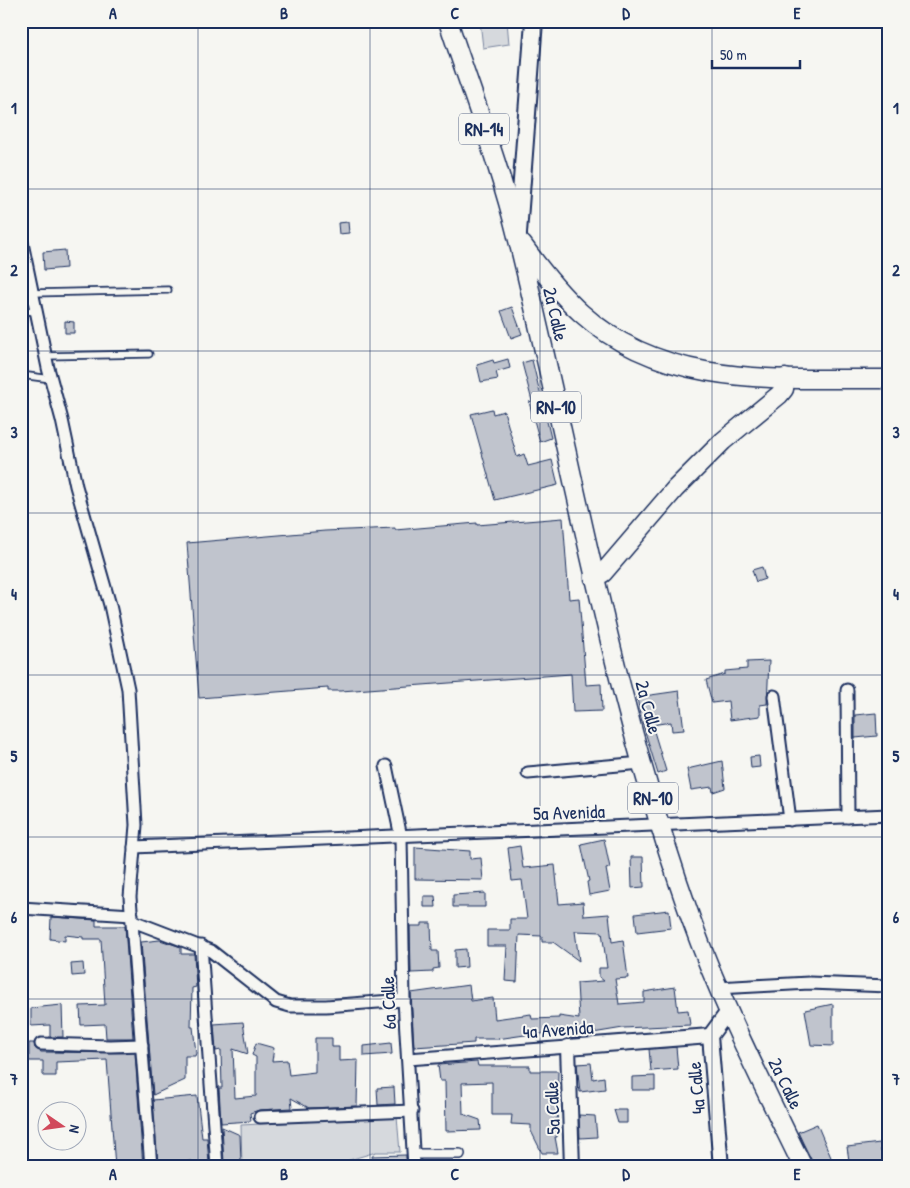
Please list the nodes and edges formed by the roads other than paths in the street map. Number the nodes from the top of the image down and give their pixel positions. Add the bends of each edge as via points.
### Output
1 (448, 21) edge
2 (534, 21) edge
3 (21, 238) edge
4 (517, 238) junction
5 (168, 290) dead end
6 (32, 293) junction
7 (21, 310) edge
8 (35, 312) junction
9 (149, 354) dead end
10 (45, 356) junction
11 (21, 374) edge
12 (51, 378) junction
13 (785, 378) junction
14 (889, 379) edge
15 (594, 578) junction
16 (847, 690) dead end
17 (774, 696) dead end
18 (642, 763) junction
19 (386, 766) dead end
20 (528, 773) dead end
21 (889, 815) edge
22 (848, 817) junction
23 (790, 820) junction
24 (662, 826) junction
25 (401, 837) junction
26 (134, 848) junction
27 (21, 908) edge
28 (133, 918) junction
29 (201, 946) junction
30 (889, 986) edge
31 (717, 988) junction
32 (404, 1000) junction
33 (727, 1013) junction
34 (710, 1036) junction
35 (40, 1044) dead end
36 (142, 1045) junction
37 (568, 1047) junction
38 (408, 1059) junction
39 (412, 1111) junction
40 (260, 1117) dead end
41 (413, 1154) junction
42 (460, 1154) dead end
43 (151, 1167) edge
44 (217, 1167) edge
45 (414, 1167) edge
46 (572, 1167) edge
47 (721, 1167) edge
48 (803, 1167) edge

1 - 4 main road, RN-14
2 - 4 main road, RN-10
3 - 6 street
4 - 13 main road via 582,314 637,351 693,370 732,376
4 - 15 main road, 2a Calle / RN-10
5 - 6 lane
6 - 8 street
7 - 8 lane
8 - 10 street
9 - 10 lane
10 - 12 street
11 - 12 lane
12 - 26 street via 78,494 110,605 126,682 134,766
13 - 14 main road
13 - 15 main road via 784,389 779,395 723,441 669,496 603,573
15 - 18 main road, 2a Calle / RN-10
16 - 22 street
17 - 23 street
18 - 20 street
18 - 24 main road, 2a Calle / RN-10
19 - 25 street, 6a Calle
21 - 22 street, 5a Avenida
22 - 23 street, 5a Avenida
23 - 24 street, 5a Avenida
24 - 25 street, 5a Avenida
24 - 31 main road, 2a Calle / RN-10 via 690,917
25 - 26 street, 5a Avenida
25 - 32 street, 6a Calle
26 - 28 street via 130,897
27 - 28 street
28 - 29 street
28 - 36 street
29 - 32 street via 276,1002 290,1006
29 - 44 street
30 - 31 street via 809,983
31 - 33 main road, 2a Calle / RN-10
32 - 38 street, 6a Calle
33 - 34 street, 4a Calle
33 - 48 main road, 2a Calle
34 - 37 street, 4a Avenida
34 - 47 street, 4a Calle
35 - 36 street
36 - 43 street
37 - 38 street, 4a Avenida
37 - 46 street, 5a Calle
38 - 39 street, 6a Calle
39 - 40 street
39 - 41 street, 6a Calle
41 - 42 street
41 - 45 street, 6a Calle

